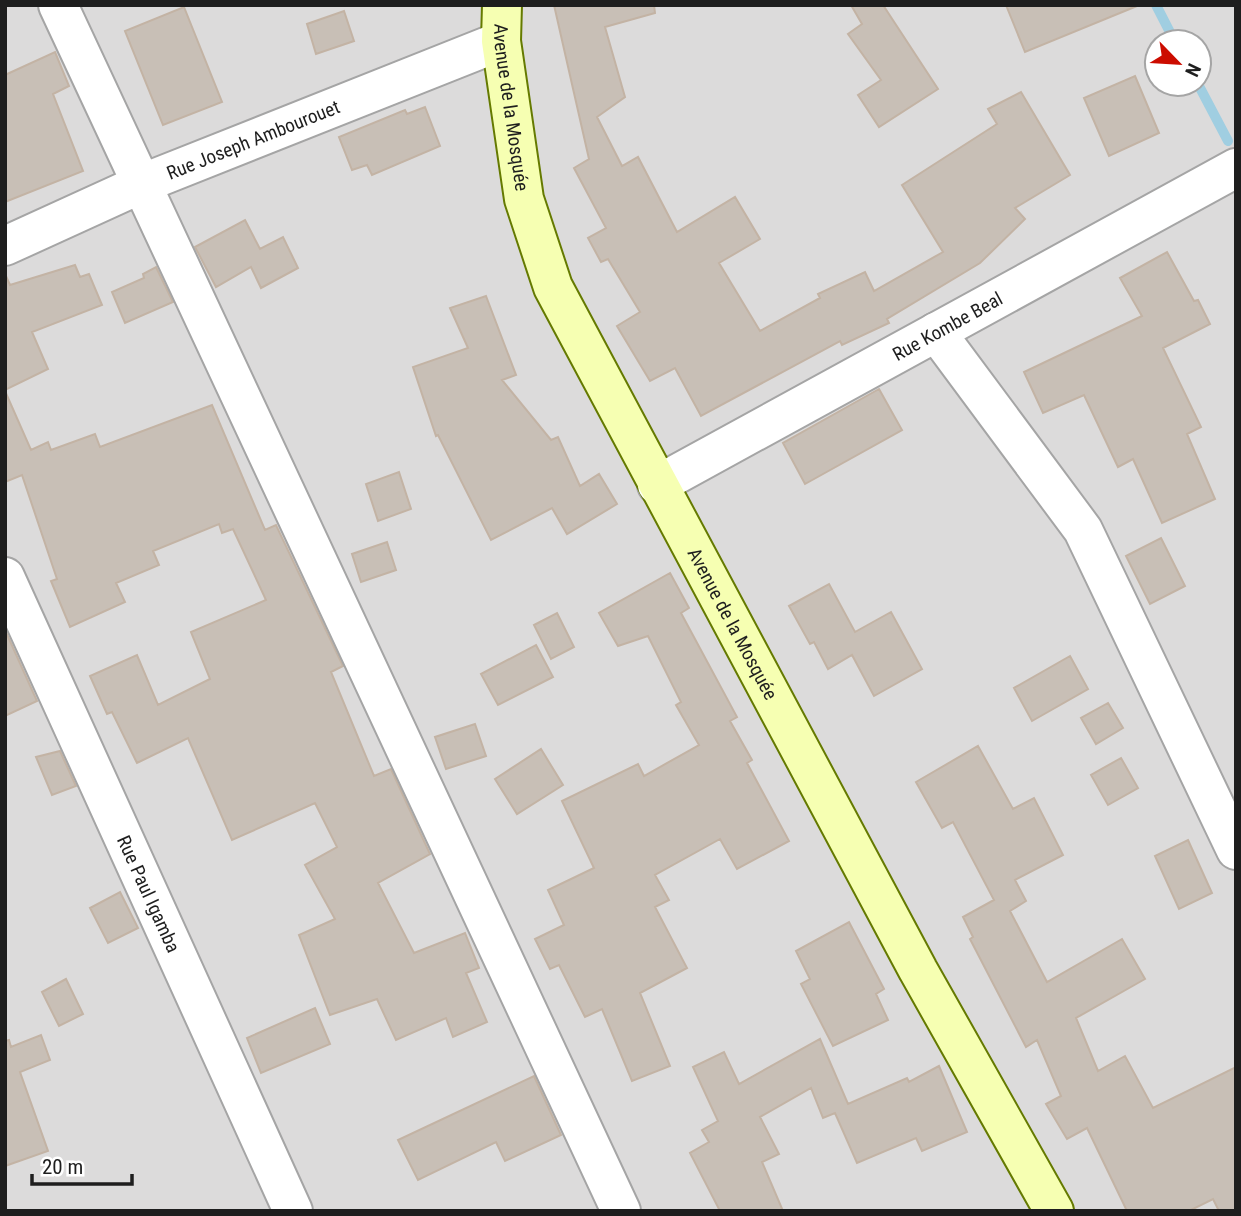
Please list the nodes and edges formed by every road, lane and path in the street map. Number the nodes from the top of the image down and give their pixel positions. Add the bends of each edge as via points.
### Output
1 (58, 5) edge
2 (502, 23) edge
3 (1236, 168) edge
4 (141, 184) junction
5 (5, 246) edge
6 (936, 332) junction
7 (657, 485) junction
8 (5, 577) edge
9 (1236, 850) edge
10 (293, 1211) edge
11 (621, 1211) edge
12 (1055, 1211) edge

1 - 4 street
2 - 4 street, Rue Joseph Ambourouet
2 - 7 street, Avenue de la Mosquée via 524,199 553,288
3 - 6 street, Rue Kombe Beal
4 - 5 street, Rue Joseph Ambourouet
4 - 11 street
6 - 7 street, Rue Kombe Beal
6 - 9 street via 1083,530
7 - 12 street, Avenue de la Mosquée via 918,970
8 - 10 street, Rue Paul Igamba

